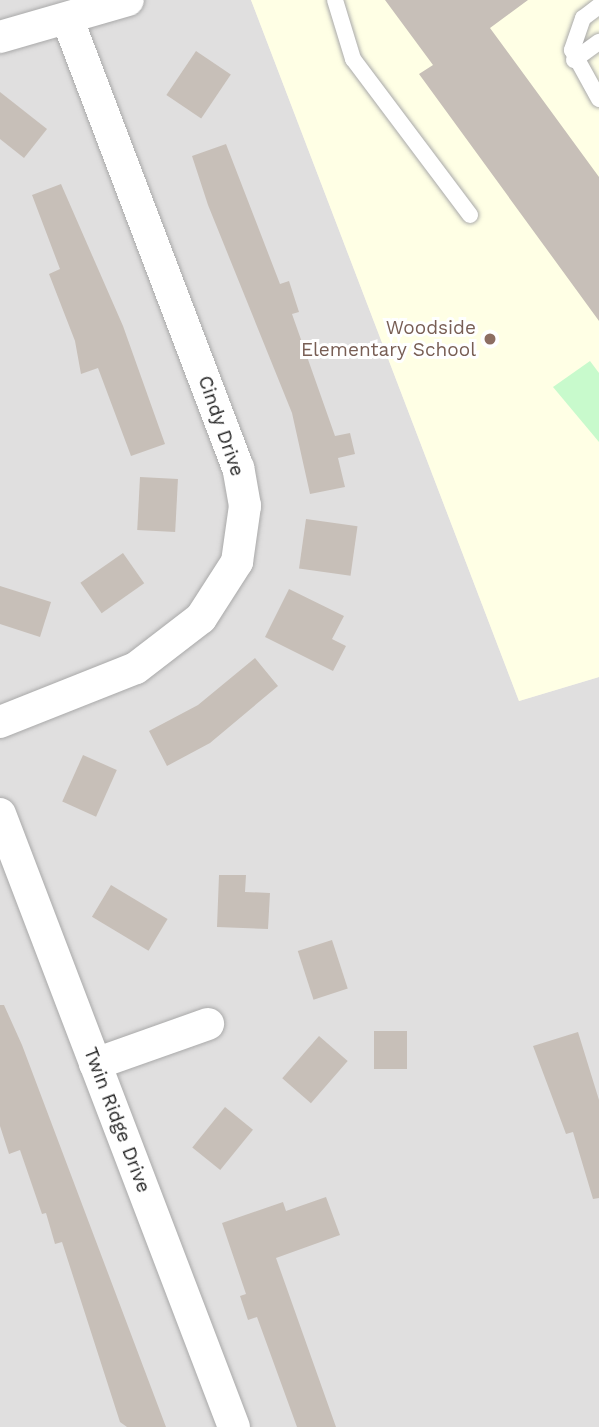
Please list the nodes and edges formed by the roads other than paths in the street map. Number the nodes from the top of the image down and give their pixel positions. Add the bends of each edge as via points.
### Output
1 (128, 0) edge
2 (335, 0) edge
3 (599, 6) edge
4 (67, 18) junction
5 (0, 37) edge
6 (599, 42) edge
7 (574, 60) junction
8 (599, 99) edge
9 (470, 215) dead end
10 (0, 722) edge
11 (0, 814) edge
12 (208, 1024) dead end
13 (95, 1064) junction
14 (234, 1427) edge

1 - 4 street
2 - 9 lane via 353,59
3 - 7 lane via 573,36
4 - 5 street
4 - 10 street, Cindy Drive via 238,468 245,506 237,562 201,618 136,668
6 - 7 lane
7 - 8 lane
11 - 13 street, Twin Ridge Drive
12 - 13 street
13 - 14 street, Twin Ridge Drive

